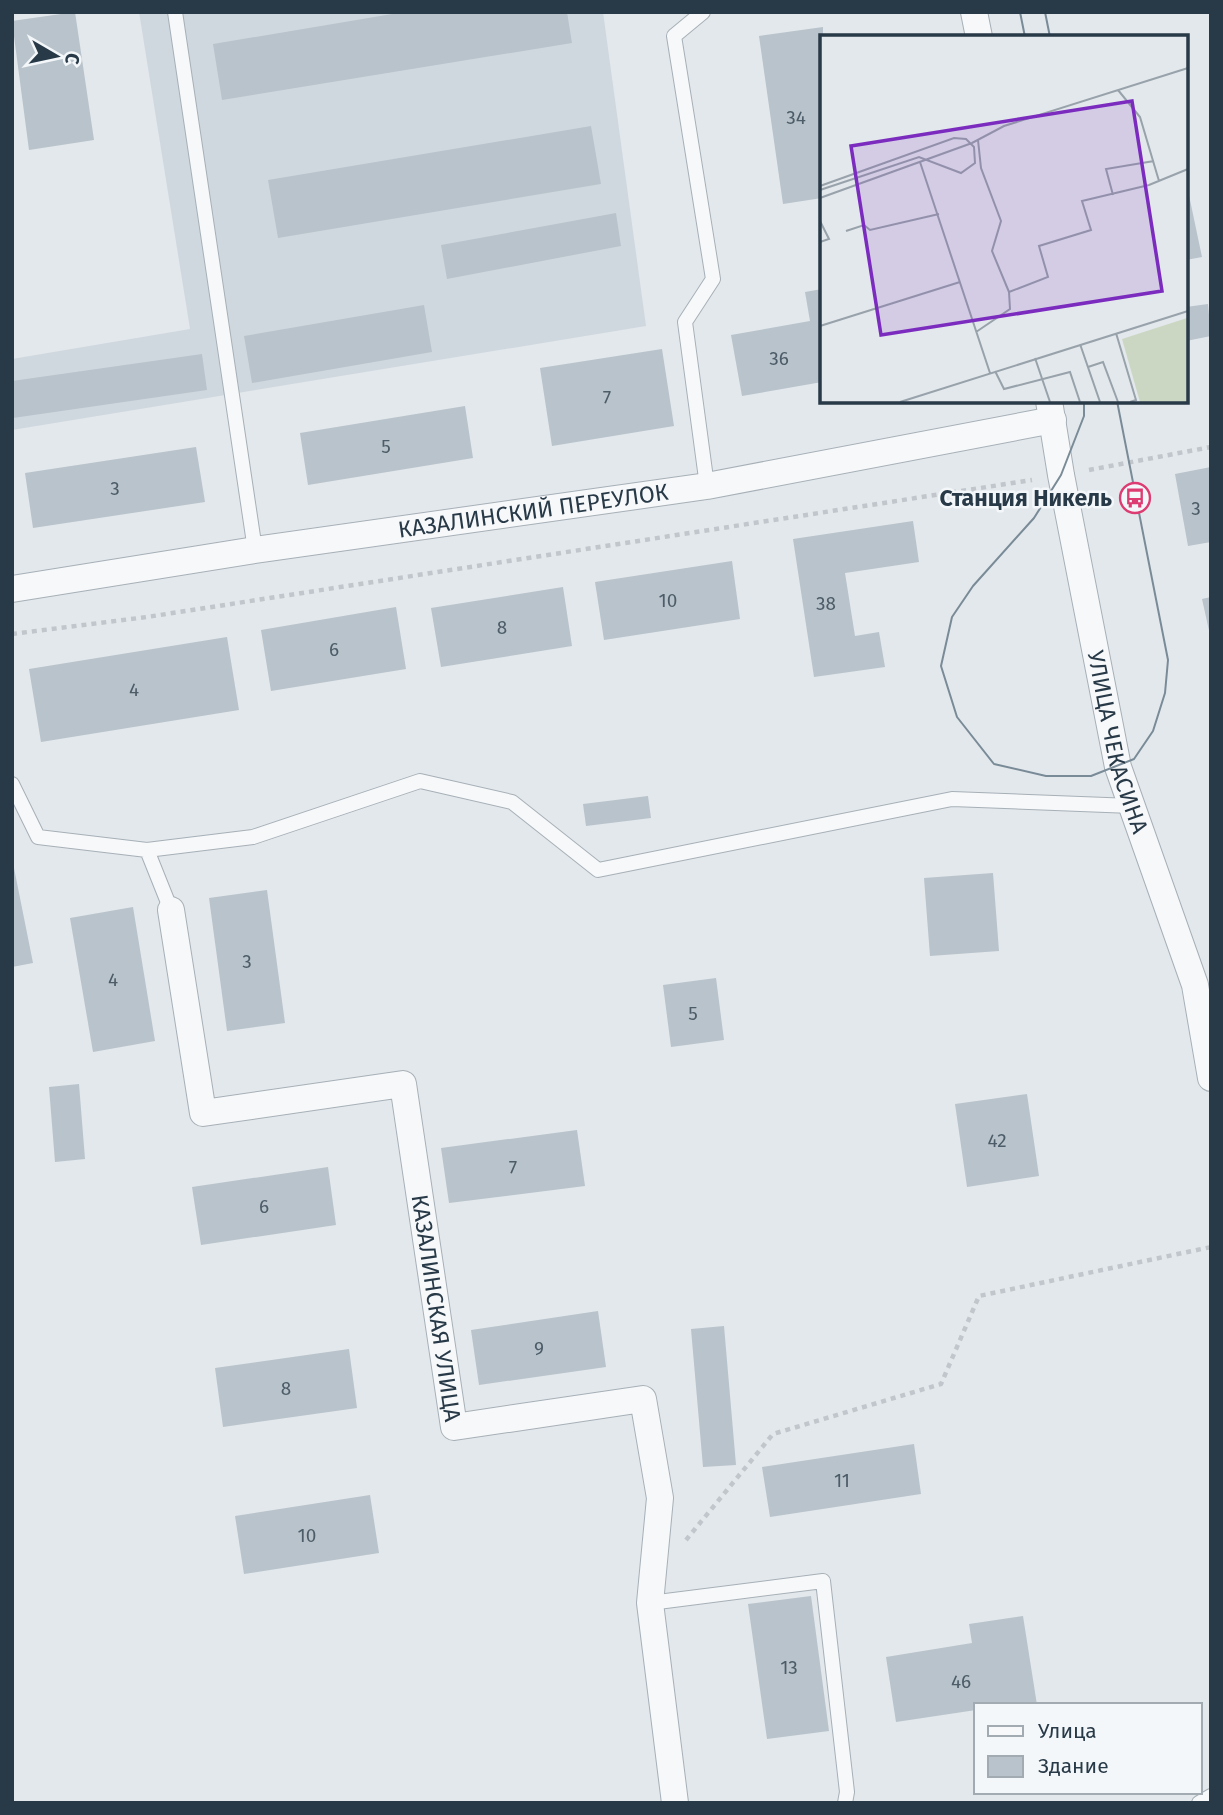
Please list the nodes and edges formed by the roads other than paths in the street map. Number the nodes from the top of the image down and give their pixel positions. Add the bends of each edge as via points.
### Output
1 (175, 12) edge
2 (703, 12) edge
3 (974, 12) edge
4 (979, 35) edge
5 (1051, 410) edge
6 (707, 486) junction
7 (255, 550) junction
8 (12, 589) edge
9 (12, 784) edge
10 (1132, 806) junction
11 (147, 850) junction
12 (171, 910) joint
13 (1211, 1078) edge
14 (651, 1592) junction
15 (1211, 1796) edge
16 (675, 1803) edge
17 (845, 1803) edge
18 (1199, 1803) edge

1 - 7 lane
2 - 6 lane via 674,36 713,279 685,322
3 - 4 street
5 - 6 street, КАЗАЛИНСКИЙ ПЕРЕУЛОК
5 - 10 street, УЛИЦА ЧЕКАСИНА via 1118,767
6 - 7 street, КАЗАЛИНСКИЙ ПЕРЕУЛОК
7 - 8 street, КАЗАЛИНСКИЙ ПЕРЕУЛОК
9 - 11 lane via 38,837
10 - 11 lane via 953,799 597,870 512,802 420,781 253,837
10 - 13 street, УЛИЦА ЧЕКАСИНА via 1195,985
11 - 12 lane
12 - 14 street, КАЗАЛИНСКАЯ УЛИЦА via 203,1113 402,1084 454,1427 643,1399 660,1498
14 - 16 street, КАЗАЛИНСКАЯ УЛИЦА
14 - 17 lane via 823,1581
15 - 18 lane

